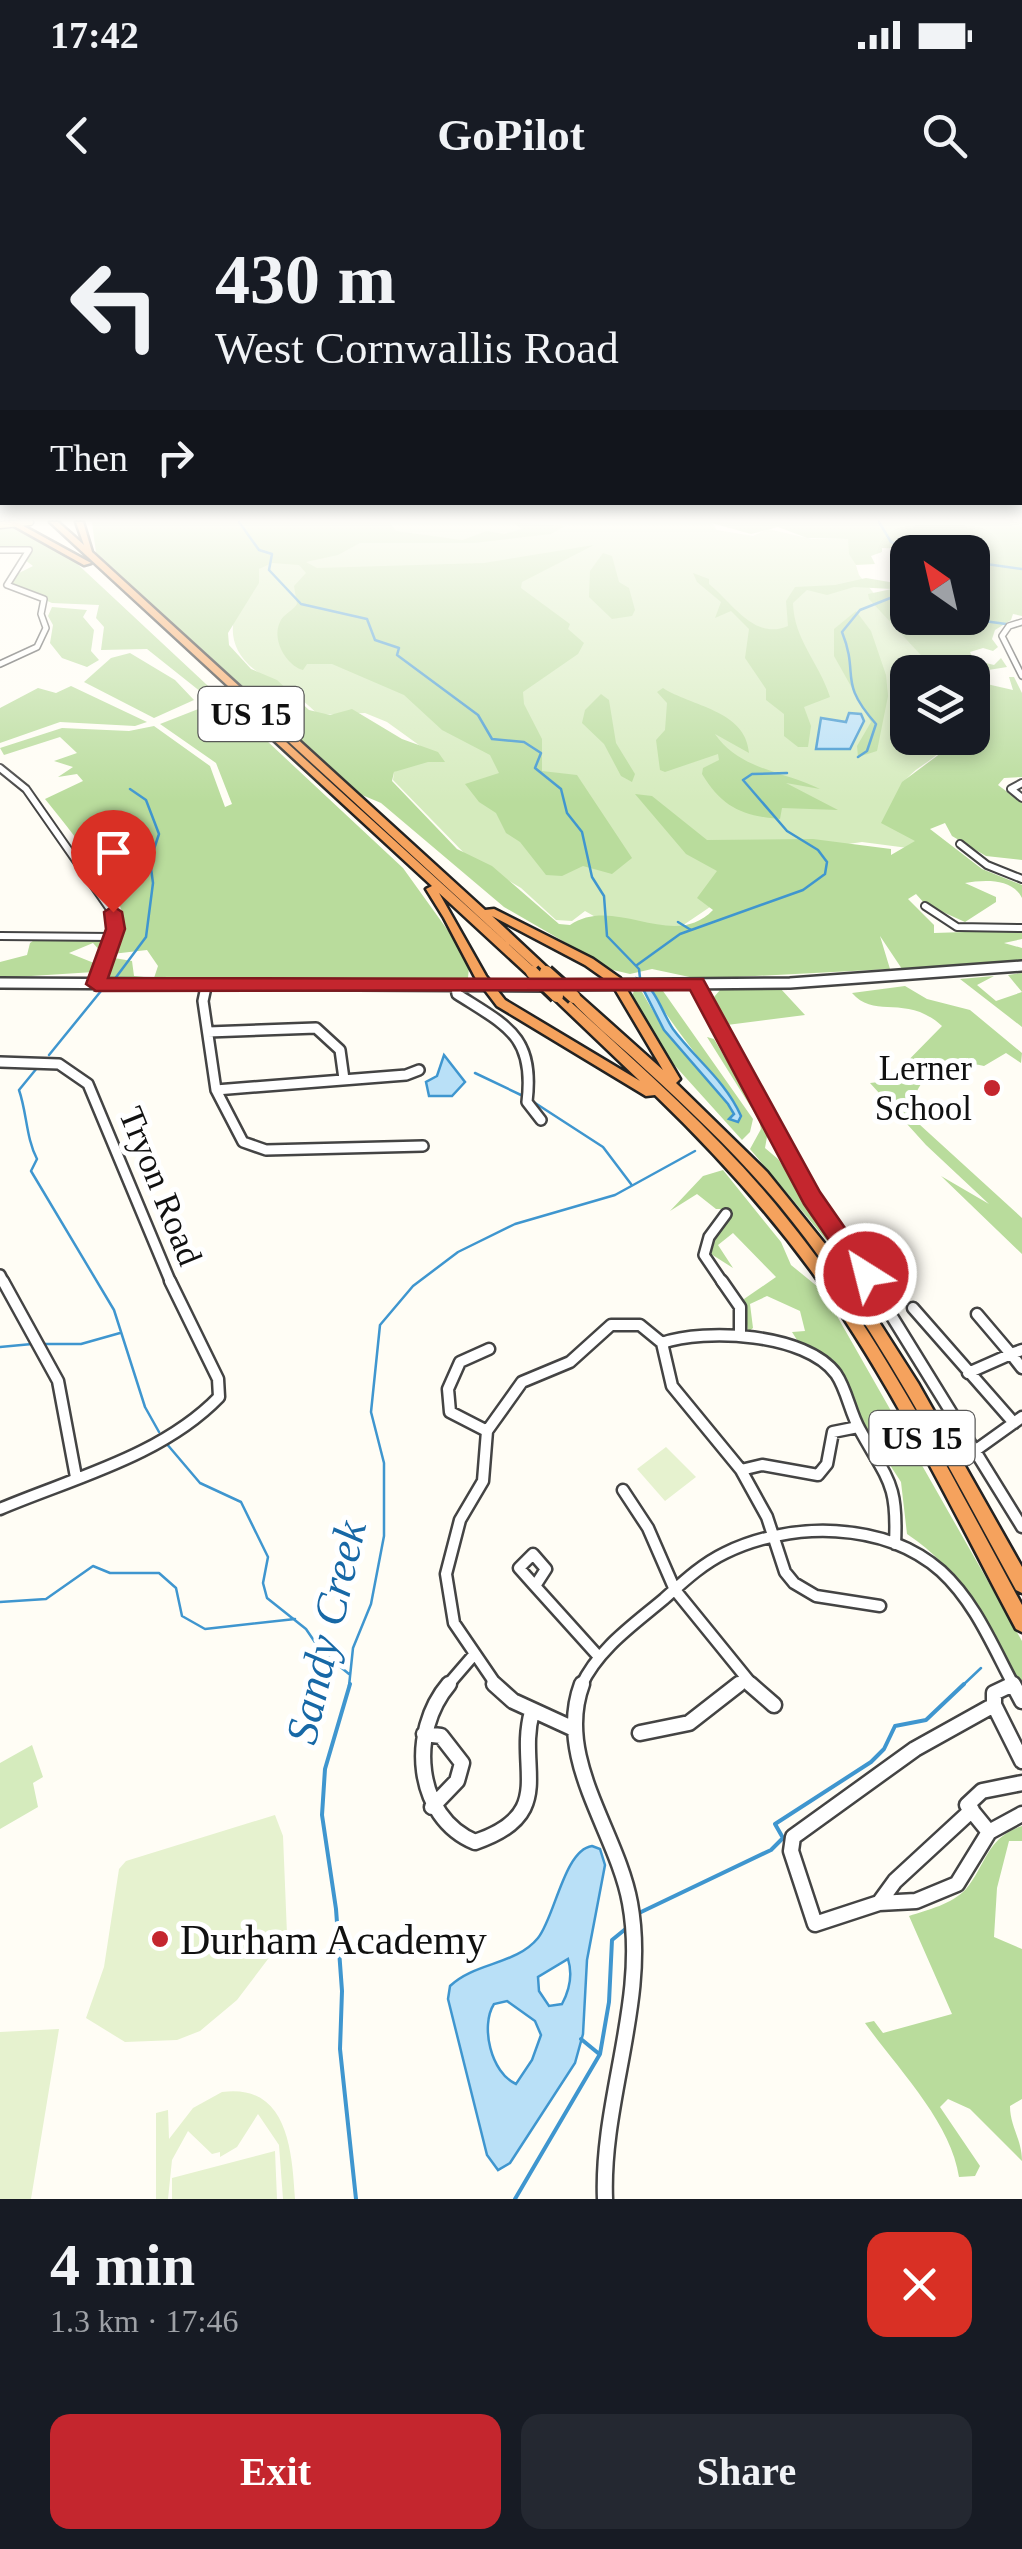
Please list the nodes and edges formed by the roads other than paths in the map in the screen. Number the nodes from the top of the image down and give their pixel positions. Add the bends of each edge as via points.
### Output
1 (42, 615) edge
2 (144, 615) edge
3 (156, 615) edge
4 (1022, 622) edge
5 (0, 664) edge
6 (1022, 676) edge
7 (0, 768) edge
8 (1022, 783) edge
9 (1022, 798) edge
10 (384, 837) junction
11 (960, 844) dead end
12 (1022, 879) edge
13 (463, 896) junction
14 (925, 906) dead end
15 (1022, 928) edge
16 (0, 936) edge
17 (112, 937) junction
18 (1022, 966) edge
19 (0, 984) edge
20 (96, 984) junction
21 (696, 984) junction
22 (626, 985) junction
23 (486, 986) junction
24 (206, 987) junction
25 (456, 987) junction
26 (208, 1032) junction
27 (0, 1062) edge
28 (419, 1070) dead end
29 (344, 1078) junction
30 (216, 1090) junction
31 (541, 1120) dead end
32 (694, 1124) junction
33 (718, 1130) junction
34 (423, 1146) dead end
35 (726, 1214) dead end
36 (0, 1275) edge
37 (913, 1308) dead end
38 (978, 1314) dead end
39 (740, 1336) junction
40 (662, 1343) junction
41 (490, 1348) dead end
42 (1016, 1352) edge
43 (1022, 1368) edge
44 (968, 1374) junction
45 (1018, 1420) edge
46 (858, 1427) junction
47 (487, 1431) junction
48 (976, 1450) junction
49 (741, 1470) junction
50 (76, 1477) junction
51 (623, 1490) dead end
52 (0, 1509) edge
53 (1022, 1527) edge
54 (773, 1536) junction
55 (895, 1544) junction
56 (1022, 1584) edge
57 (535, 1586) dead end
58 (675, 1590) junction
59 (880, 1606) dead end
60 (1022, 1622) edge
61 (599, 1657) junction
62 (472, 1658) junction
63 (745, 1679) junction
64 (1012, 1684) junction
65 (1022, 1702) edge
66 (774, 1705) dead end
67 (994, 1705) junction
68 (532, 1712) junction
69 (574, 1729) junction
70 (640, 1733) dead end
71 (424, 1734) junction
72 (1022, 1761) edge
73 (1022, 1783) edge
74 (432, 1807) junction
75 (972, 1810) junction
76 (1022, 1814) edge
77 (989, 1832) junction
78 (879, 1903) junction
79 (814, 1924) joint
80 (605, 2199) edge

1 - 5 street via 46,628 37,647
2 - 10 highway, US 15
3 - 13 highway, US 15
4 - 6 street via 1002,636
7 - 17 street via 10,783 26,789 113,912
8 - 9 street via 1011,787
10 - 23 highway via 442,904
10 - 32 highway, US 15, bridge
11 - 12 street via 987,865
13 - 22 highway
13 - 33 highway, US 15, bridge
14 - 15 street via 962,928
16 - 17 street
17 - 20 street
18 - 21 street
19 - 20 street
20 - 24 street
21 - 22 street
21 - 48 street via 812,1198 897,1319
22 - 23 street
22 - 33 highway via 670,1074
23 - 25 street
23 - 32 highway via 517,1015
24 - 25 street
24 - 26 street
25 - 31 street via 512,1030 531,1069 527,1102
26 - 29 street via 316,1028 340,1050
26 - 30 street
27 - 50 street, Tryon Road via 59,1063 88,1084 138,1214 218,1379 219,1397 177,1429
28 - 29 street
29 - 30 street
30 - 34 street via 238,1137 255,1148
32 - 60 highway, US 15 via 772,1209 836,1296
33 - 56 highway, US 15 via 851,1290
35 - 39 street via 704,1250 740,1308
36 - 50 street via 58,1381
37 - 44 street
38 - 42 street
39 - 40 street via 688,1334
39 - 46 street via 822,1360 837,1375
40 - 47 street via 640,1325 611,1325 570,1362 522,1382
40 - 49 street via 679,1397
41 - 47 street via 470,1353 452,1370 447,1398 454,1416
42 - 43 street
42 - 44 street
44 - 45 street
45 - 48 street
46 - 49 street via 834,1432 818,1474 766,1466
46 - 55 street via 896,1494
47 - 62 street via 484,1481 460,1520 446,1574 454,1623
48 - 53 street
49 - 54 street
50 - 52 street
51 - 58 street
54 - 55 street via 846,1534
54 - 58 street via 724,1554
54 - 59 street via 785,1572 801,1589
55 - 64 street via 938,1568 960,1591
57 - 61 street
58 - 61 street
58 - 63 street
61 - 69 street via 582,1683
62 - 68 street via 501,1692
62 - 71 street via 432,1703
63 - 66 street
63 - 70 street via 689,1722
64 - 65 street
64 - 67 street via 994,1693
67 - 72 street
67 - 79 street via 916,1749 793,1837 791,1851
68 - 69 street
68 - 74 street via 526,1734 534,1783 508,1829 495,1840 468,1841 442,1824
69 - 80 street via 584,1773 624,1868 634,1929 633,1998 606,2116
71 - 74 street
71 - 74 street via 441,1736 462,1763 457,1781
73 - 75 street via 982,1791 967,1805
75 - 77 street
75 - 78 street
76 - 77 street
77 - 78 street via 957,1884 916,1901
78 - 79 street

